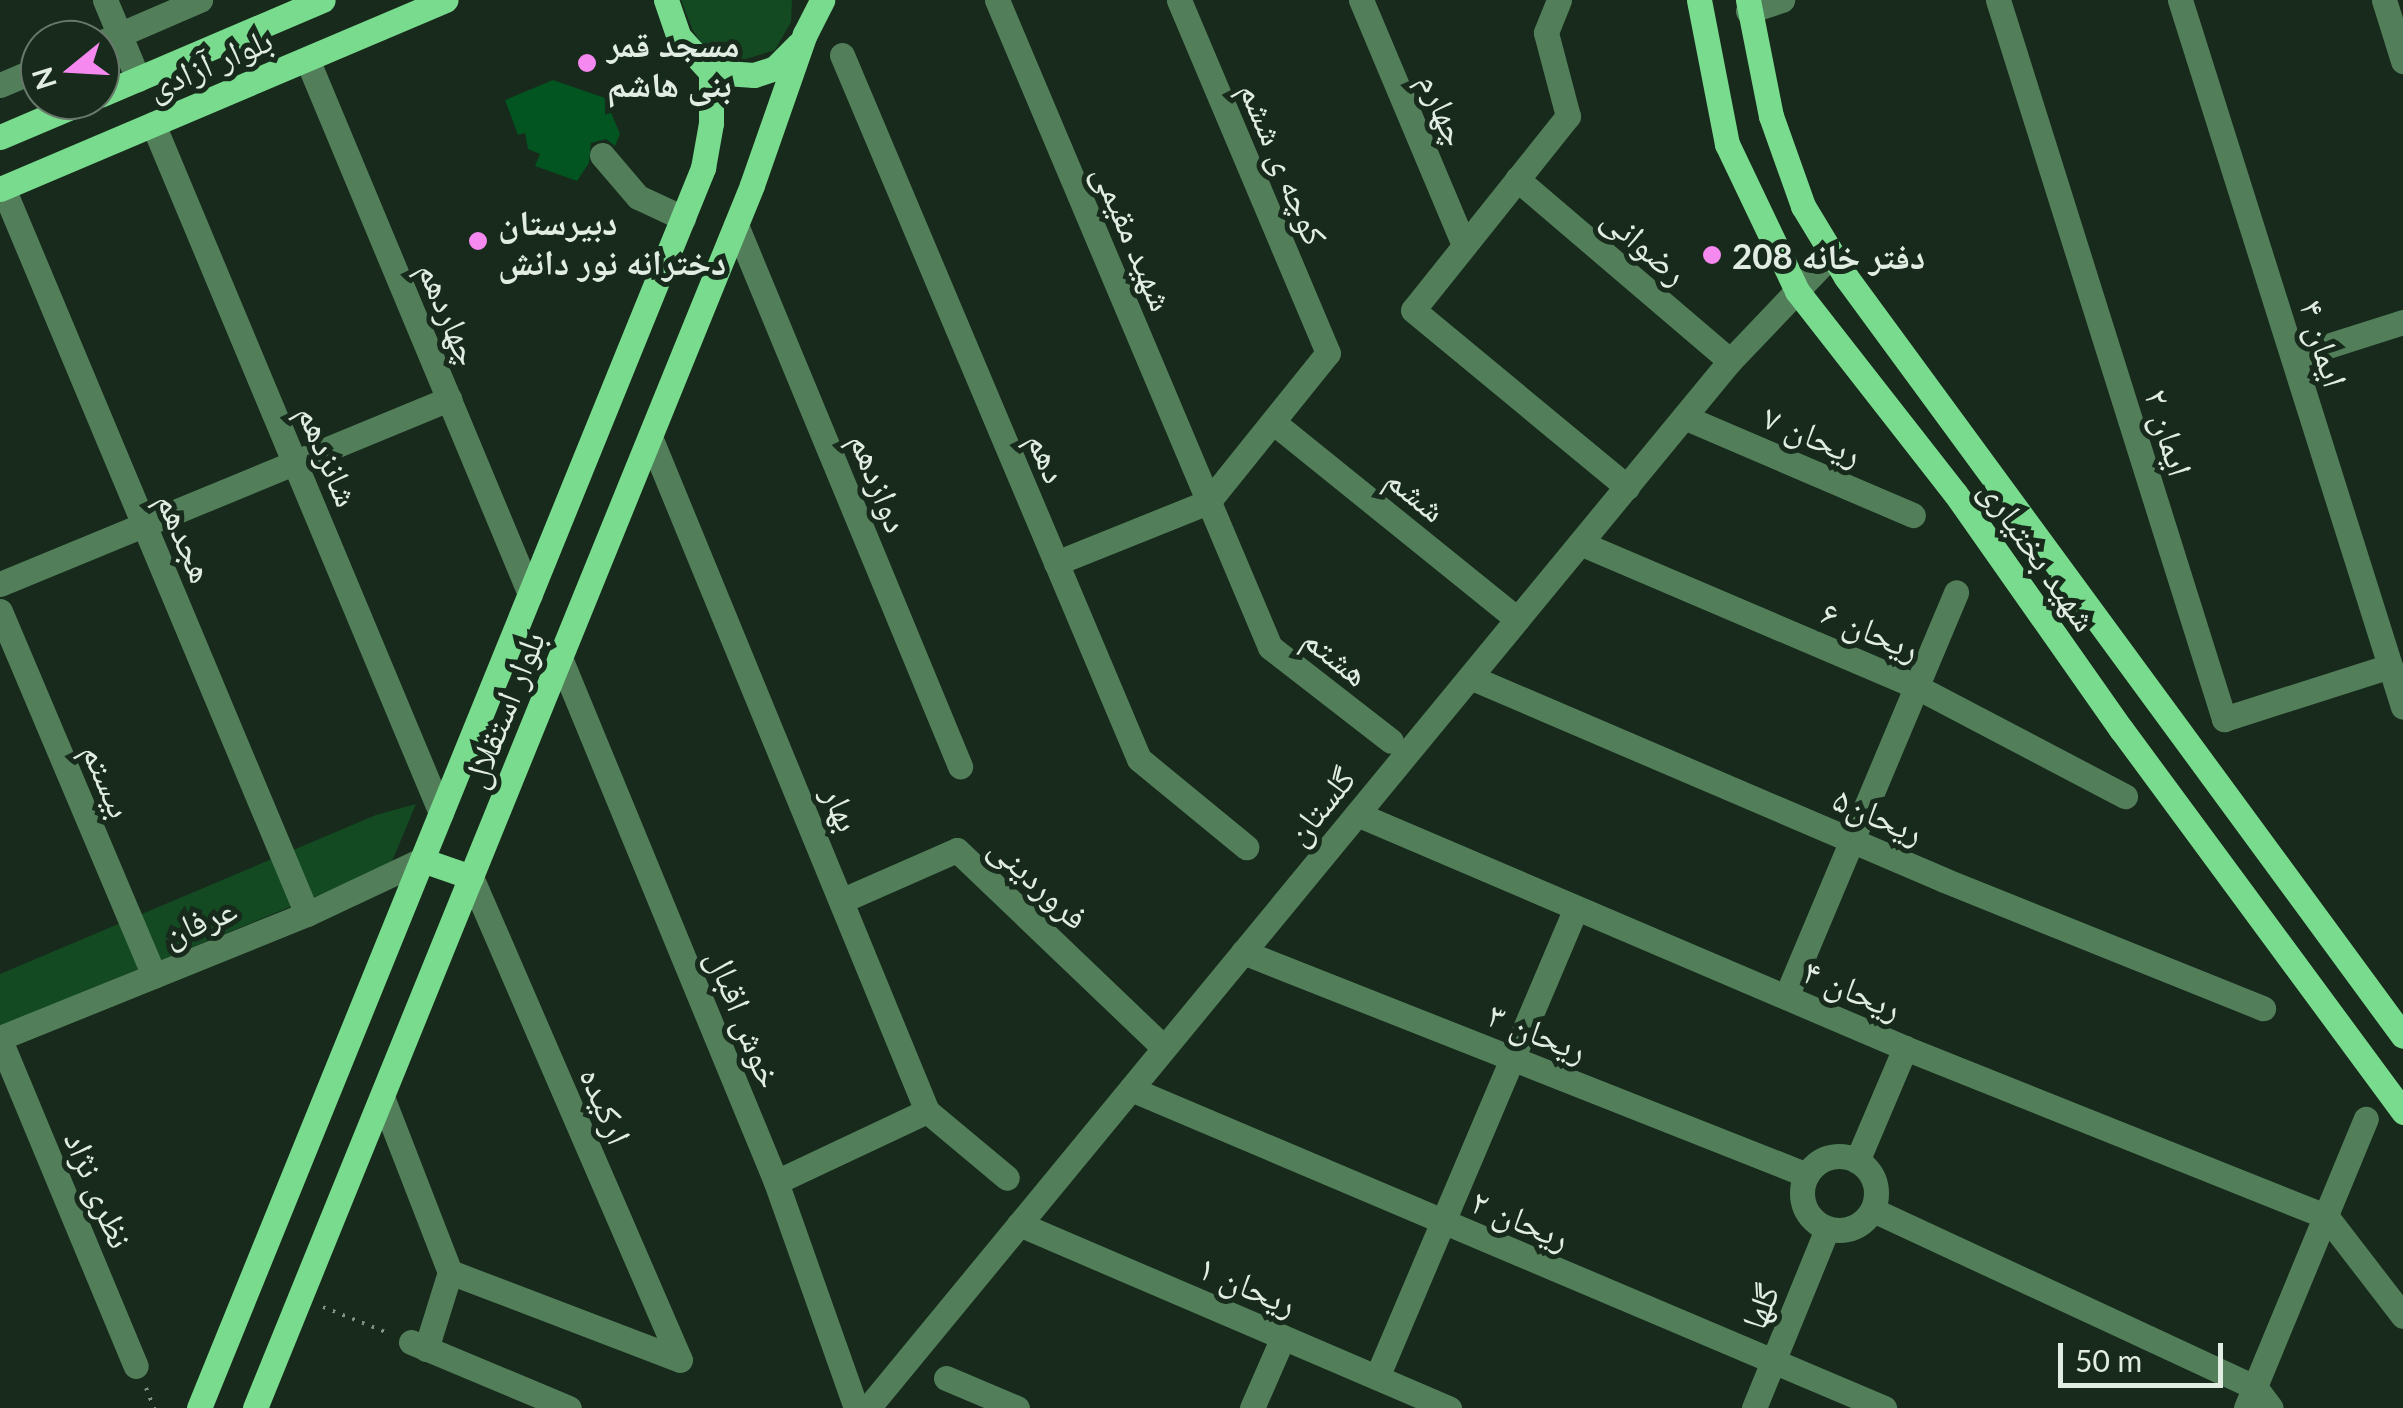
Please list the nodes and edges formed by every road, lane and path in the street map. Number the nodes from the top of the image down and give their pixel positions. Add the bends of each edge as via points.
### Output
1 (200, 0) edge
2 (323, 0) edge
3 (446, 0) edge
4 (666, 0) edge
5 (809, 0) edge
6 (822, 0) edge
7 (997, 0) edge
8 (1179, 0) edge
9 (1361, 0) edge
10 (1559, 0) edge
11 (1699, 0) edge
12 (1782, 0) edge
13 (1998, 0) edge
14 (2180, 0) edge
15 (2384, 0) edge
16 (1748, 5) edge
17 (288, 7) edge
18 (120, 34) edge
19 (805, 34) junction
20 (120, 53) edge
21 (842, 55) dead end
22 (306, 59) junction
23 (2403, 61) edge
24 (712, 72) junction
25 (138, 79) junction
26 (120, 87) edge
27 (40, 120) edge
28 (153, 124) junction
29 (0, 137) edge
30 (602, 155) dead end
31 (1517, 179) junction
32 (2, 188) edge
33 (683, 218) junction
34 (736, 225) junction
35 (1464, 245) junction
36 (1832, 254) junction
37 (1797, 291) junction
38 (2403, 322) edge
39 (2293, 357) junction
40 (1730, 362) junction
41 (449, 399) junction
42 (1684, 417) junction
43 (1273, 422) junction
44 (650, 437) junction
45 (295, 462) junction
46 (1626, 487) junction
47 (1208, 502) junction
48 (1913, 515) dead end
49 (144, 525) junction
50 (1580, 543) junction
51 (1056, 562) junction
52 (0, 584) edge
53 (1956, 592) dead end
54 (530, 594) junction
55 (0, 611) edge
56 (1517, 619) junction
57 (560, 658) junction
58 (2390, 666) junction
59 (1470, 677) junction
60 (1917, 687) junction
61 (2403, 707) edge
62 (1391, 741) dead end
63 (960, 766) dead end
64 (2126, 796) dead end
65 (441, 813) junction
66 (1357, 814) junction
67 (1852, 840) junction
68 (1246, 847) dead end
69 (422, 860) junction
70 (471, 877) junction
71 (843, 900) junction
72 (1576, 908) junction
73 (307, 914) junction
74 (1243, 952) junction
75 (154, 976) junction
76 (2365, 984) junction
77 (1786, 997) junction
78 (2263, 1008) dead end
79 (2330, 1014) junction
80 (2403, 1036) edge
81 (0, 1039) edge
82 (1164, 1048) junction
83 (1904, 1048) junction
84 (1512, 1058) junction
85 (1131, 1088) junction
86 (382, 1097) junction
87 (926, 1111) junction
88 (2403, 1112) edge
89 (2366, 1118) dead end
90 (1857, 1160) junction
91 (1807, 1176) junction
92 (1007, 1178) dead end
93 (776, 1182) junction
94 (1872, 1210) junction
95 (2326, 1216) junction
96 (1444, 1223) junction
97 (1019, 1224) junction
98 (1827, 1229) junction
99 (450, 1272) junction
100 (300, 1297) junction
101 (2403, 1316) edge
102 (1283, 1337) junction
103 (419, 1346) junction
104 (1773, 1364) junction
105 (136, 1366) dead end
106 (1377, 1377) junction
107 (946, 1378) dead end
108 (2251, 1398) edge
109 (199, 1408) edge
110 (255, 1408) edge
111 (569, 1408) edge
112 (856, 1408) edge
113 (868, 1408) edge
114 (1017, 1408) edge
115 (1252, 1408) edge
116 (1449, 1408) edge
117 (1754, 1408) edge
118 (1884, 1408) edge
119 (2271, 1408) edge

1 - 18 street
2 - 17 main road, بلوار آزادی
3 - 22 main road, بلوار آزادی
4 - 24 main road via 680,37
5 - 19 main road
6 - 19 main road
7 - 47 street, شهید مقیمی
8 - 43 street, کوچه ی ششم via 1328,354
9 - 35 street, چهارم
10 - 31 street via 1546,32 1568,116
11 - 37 main road, شهید بختیاری via 1727,144
12 - 16 street
13 - 58 street, ایمان ۲ via 2224,719
14 - 39 street, ایمان ۴
15 - 23 street
16 - 36 main road, شهید بختیاری via 1771,116 1803,206
17 - 25 main road, بلوار آزادی
19 - 24 main road via 776,68 754,76
19 - 34 main road, بلوار استقلال
20 - 25 street
21 - 51 street, دهم
22 - 28 main road, بلوار آزادی
22 - 41 street, چهاردهم
24 - 33 main road, بلوار استقلال via 703,168
25 - 26 main road, بلوار آزادی
27 - 29 main road
28 - 32 main road, بلوار آزادی
28 - 45 street, شانزدهم
30 - 33 street via 638,196
31 - 35 street
31 - 40 street, رضوانی
32 - 49 street, هجدهم
33 - 54 main road, بلوار استقلال
34 - 44 main road, بلوار استقلال
34 - 63 street, دوازدهم
35 - 46 street via 1412,310
36 - 37 street, گلستان
36 - 76 main road, شهید بختیاری
37 - 40 street, گلستان
37 - 79 main road, شهید بختیاری via 1954,493
38 - 39 street
39 - 58 street, ایمان ۴
40 - 42 street, گلستان
41 - 45 street
41 - 54 street, چهاردهم
42 - 46 street, گلستان
42 - 48 street, ریحان ۷
43 - 47 street
43 - 56 street, ششم
44 - 57 main road, بلوار استقلال
44 - 71 street, بهار
45 - 49 street
45 - 65 street, شانزدهم
46 - 50 street, گلستان
47 - 51 street
47 - 62 street, هشتم via 1270,647
49 - 52 street
49 - 73 street, هجدهم
50 - 56 street, گلستان
50 - 60 street, ریحان ۶
51 - 68 street, دهم via 1139,760
53 - 60 street
54 - 65 main road, بلوار استقلال
55 - 75 street, بیستم
56 - 59 street, گلستان
57 - 70 main road, بلوار استقلال
57 - 93 street, خوش اقبال
58 - 61 street, ایمان ۴
59 - 66 street, گلستان
59 - 67 street, ریحان۵
60 - 64 street, ریحان ۶
60 - 67 street
65 - 69 main road, بلوار استقلال
66 - 72 street, ریحان ۴
66 - 74 street, گلستان
67 - 77 street
67 - 78 street, ریحان۵
69 - 70 main road
69 - 73 street, عرفان
69 - 109 main road, بلوار استقلال
70 - 86 main road, بلوار استقلال
70 - 99 street, ارکیده via 680,1360
71 - 82 street, فروردینی via 956,850
71 - 87 street, بهار
72 - 77 street, ریحان ۴
72 - 84 street
73 - 75 street, عرفان
74 - 82 street, گلستان
74 - 84 street, ریحان ۳
75 - 81 street, عرفان
76 - 79 main road
76 - 80 main road, شهید بختیاری
77 - 83 street, ریحان ۴
79 - 88 main road, شهید بختیاری
81 - 105 street, نظری نژاد
82 - 85 street, گلستان
83 - 90 street
83 - 95 street, ریحان ۴
84 - 91 street, ریحان ۳
84 - 96 street
85 - 96 street, ریحان ۲
85 - 97 street, گلستان
86 - 99 street
86 - 100 main road, بلوار استقلال
87 - 92 street, بهار
87 - 93 street
89 - 95 street
90 - 91 street via 1823,1160
90 - 94 street via 1876,1188
91 - 98 street via 1805,1207
93 - 112 street, خوش اقبال
94 - 98 street via 1848,1230
94 - 108 street
95 - 101 street
95 - 108 street
96 - 104 street, ریحان ۲
96 - 106 street
97 - 102 street, ریحان ۱
97 - 113 street, گلستان
98 - 104 street, گلها
99 - 103 street
100 - 103 path
100 - 110 main road, بلوار استقلال
102 - 106 street, ریحان ۱
102 - 115 street
103 - 111 street
104 - 117 street, گلها
104 - 118 street, ریحان ۲
106 - 116 street, ریحان ۱
107 - 114 street
108 - 119 street

